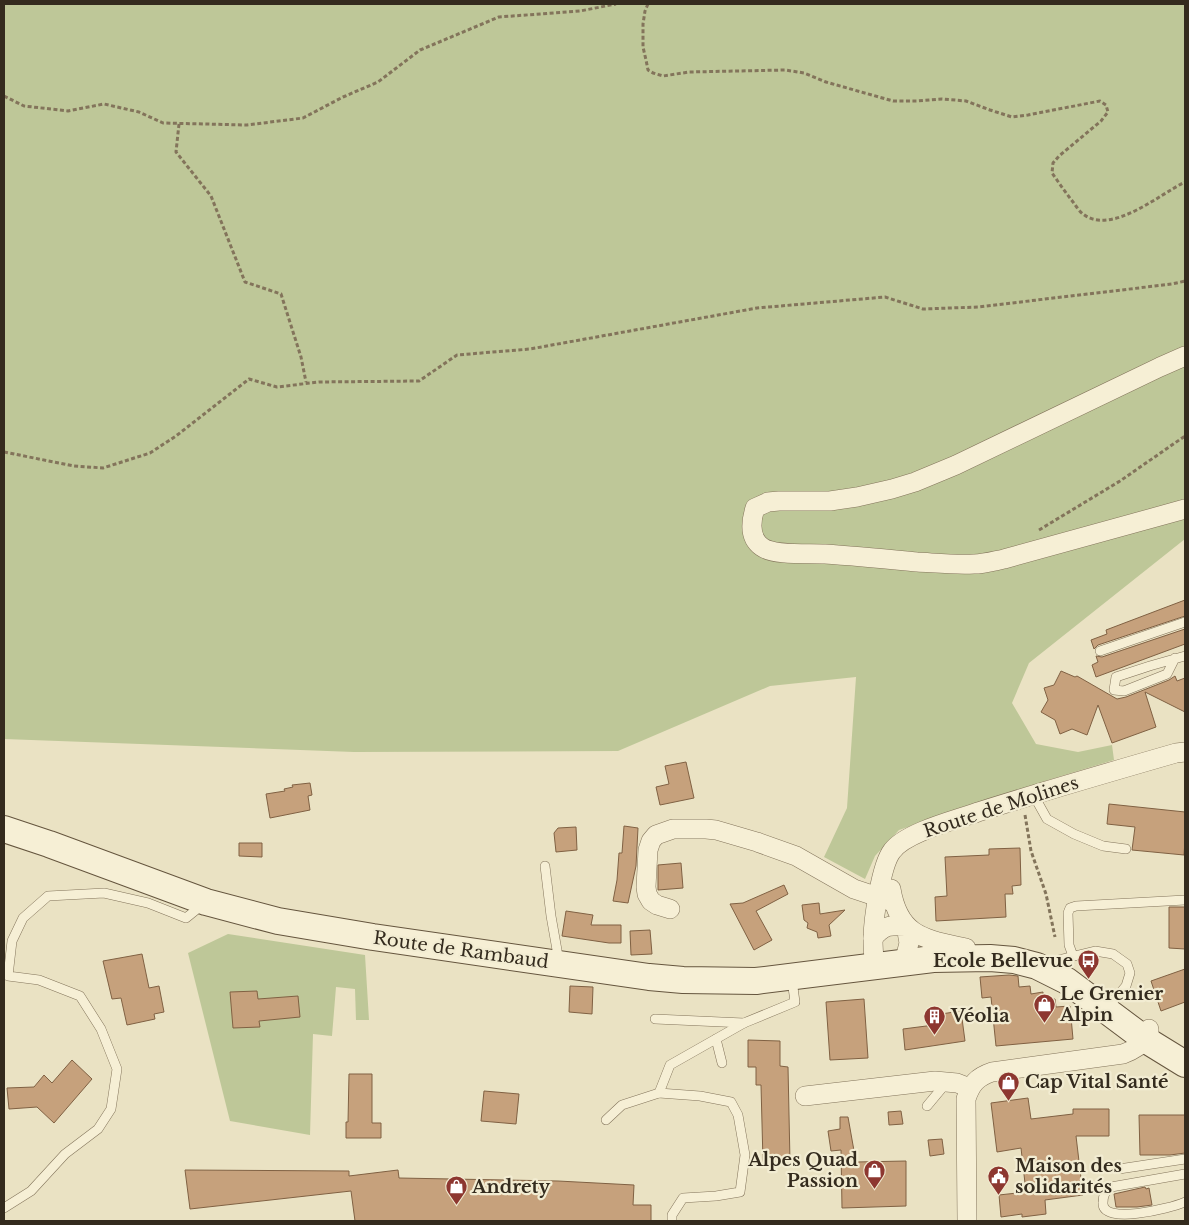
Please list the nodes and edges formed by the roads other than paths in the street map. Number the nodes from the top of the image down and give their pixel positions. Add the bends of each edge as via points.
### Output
1 (1185, 356) edge
2 (1185, 509) edge
3 (1185, 622) edge
4 (1100, 651) dead end
5 (1185, 656) edge
6 (1175, 658) junction
7 (1185, 752) edge
8 (1028, 802) junction
9 (4, 829) edge
10 (1126, 849) dead end
11 (545, 866) dead end
12 (886, 899) junction
13 (1185, 900) edge
14 (206, 902) junction
15 (670, 909) dead end
16 (906, 926) junction
17 (873, 938) junction
18 (966, 948) junction
19 (1059, 957) junction
20 (933, 959) junction
21 (904, 963) junction
22 (558, 964) junction
23 (874, 966) junction
24 (792, 977) junction
25 (1115, 999) junction
26 (655, 1019) dead end
27 (744, 1023) junction
28 (1148, 1034) junction
29 (716, 1039) junction
30 (1185, 1051) edge
31 (1185, 1058) edge
32 (722, 1063) dead end
33 (1185, 1064) edge
34 (947, 1082) junction
35 (970, 1088) junction
36 (659, 1093) junction
37 (805, 1096) dead end
38 (927, 1106) dead end
39 (606, 1120) dead end
40 (1185, 1159) edge
41 (1119, 1169) dead end
42 (1185, 1174) edge
43 (1185, 1202) edge
44 (4, 1208) edge
45 (672, 1221) edge
46 (967, 1221) edge

1 - 2 street via 916,482 857,498 768,502 755,508 751,530 761,547 772,551 975,564 1004,559
3 - 4 lane
5 - 6 lane
6 - 6 lane via 1116,677 1114,690 1124,691 1167,674
7 - 8 street, Route de Molines
8 - 10 lane via 1047,819 1074,834 1103,846
8 - 12 street, Route de Molines via 928,829 896,846 884,867 880,884
9 - 14 street, Route de Rambaud
11 - 22 lane
12 - 15 street via 854,889 796,856 757,842 716,830 673,829 656,835 651,841 646,879 651,901
12 - 16 street
12 - 17 street, Route de Molines via 874,922
13 - 19 lane via 1070,908
14 - 22 street, Route de Rambaud via 325,930
14 - 44 lane via 186,918 148,903 104,893 48,896 23,918 12,941 8,976 39,980 80,996 101,1029 117,1069 111,1109 98,1129 65,1154 31,1190
16 - 17 street via 886,927
16 - 18 street via 923,937
16 - 21 street via 909,943
17 - 23 street
18 - 19 street, Route de Rambaud via 1022,950
18 - 20 street, Route de Rambaud
19 - 20 street, Route de Rambaud
19 - 25 street, Route de Rambaud
19 - 25 lane via 1095,951 1113,954 1127,964 1130,973 1126,986
19 - 28 street, Route de Rambaud via 1067,981
20 - 21 street, Route de Rambaud
21 - 23 street, Route de Rambaud
22 - 24 street, Route de Rambaud via 683,980 756,981
23 - 24 street, Route de Rambaud
24 - 27 lane via 794,1002
25 - 28 street, Route de Rambaud
26 - 27 lane
27 - 29 lane
28 - 30 street, Route de Rambaud
28 - 31 street
28 - 33 street, Route de Rambaud
28 - 35 street via 1134,1050 1123,1054 992,1072 983,1075
29 - 32 lane
29 - 36 lane via 670,1065
34 - 35 street via 957,1082
34 - 37 street
34 - 38 lane
35 - 46 street via 965,1109
36 - 39 lane via 622,1105
36 - 45 lane via 731,1102 738,1115 745,1155 740,1192 683,1198 672,1215
40 - 41 lane
42 - 43 lane via 1111,1187 1103,1196 1102,1206 1106,1216 1112,1220 1123,1220 1149,1216

